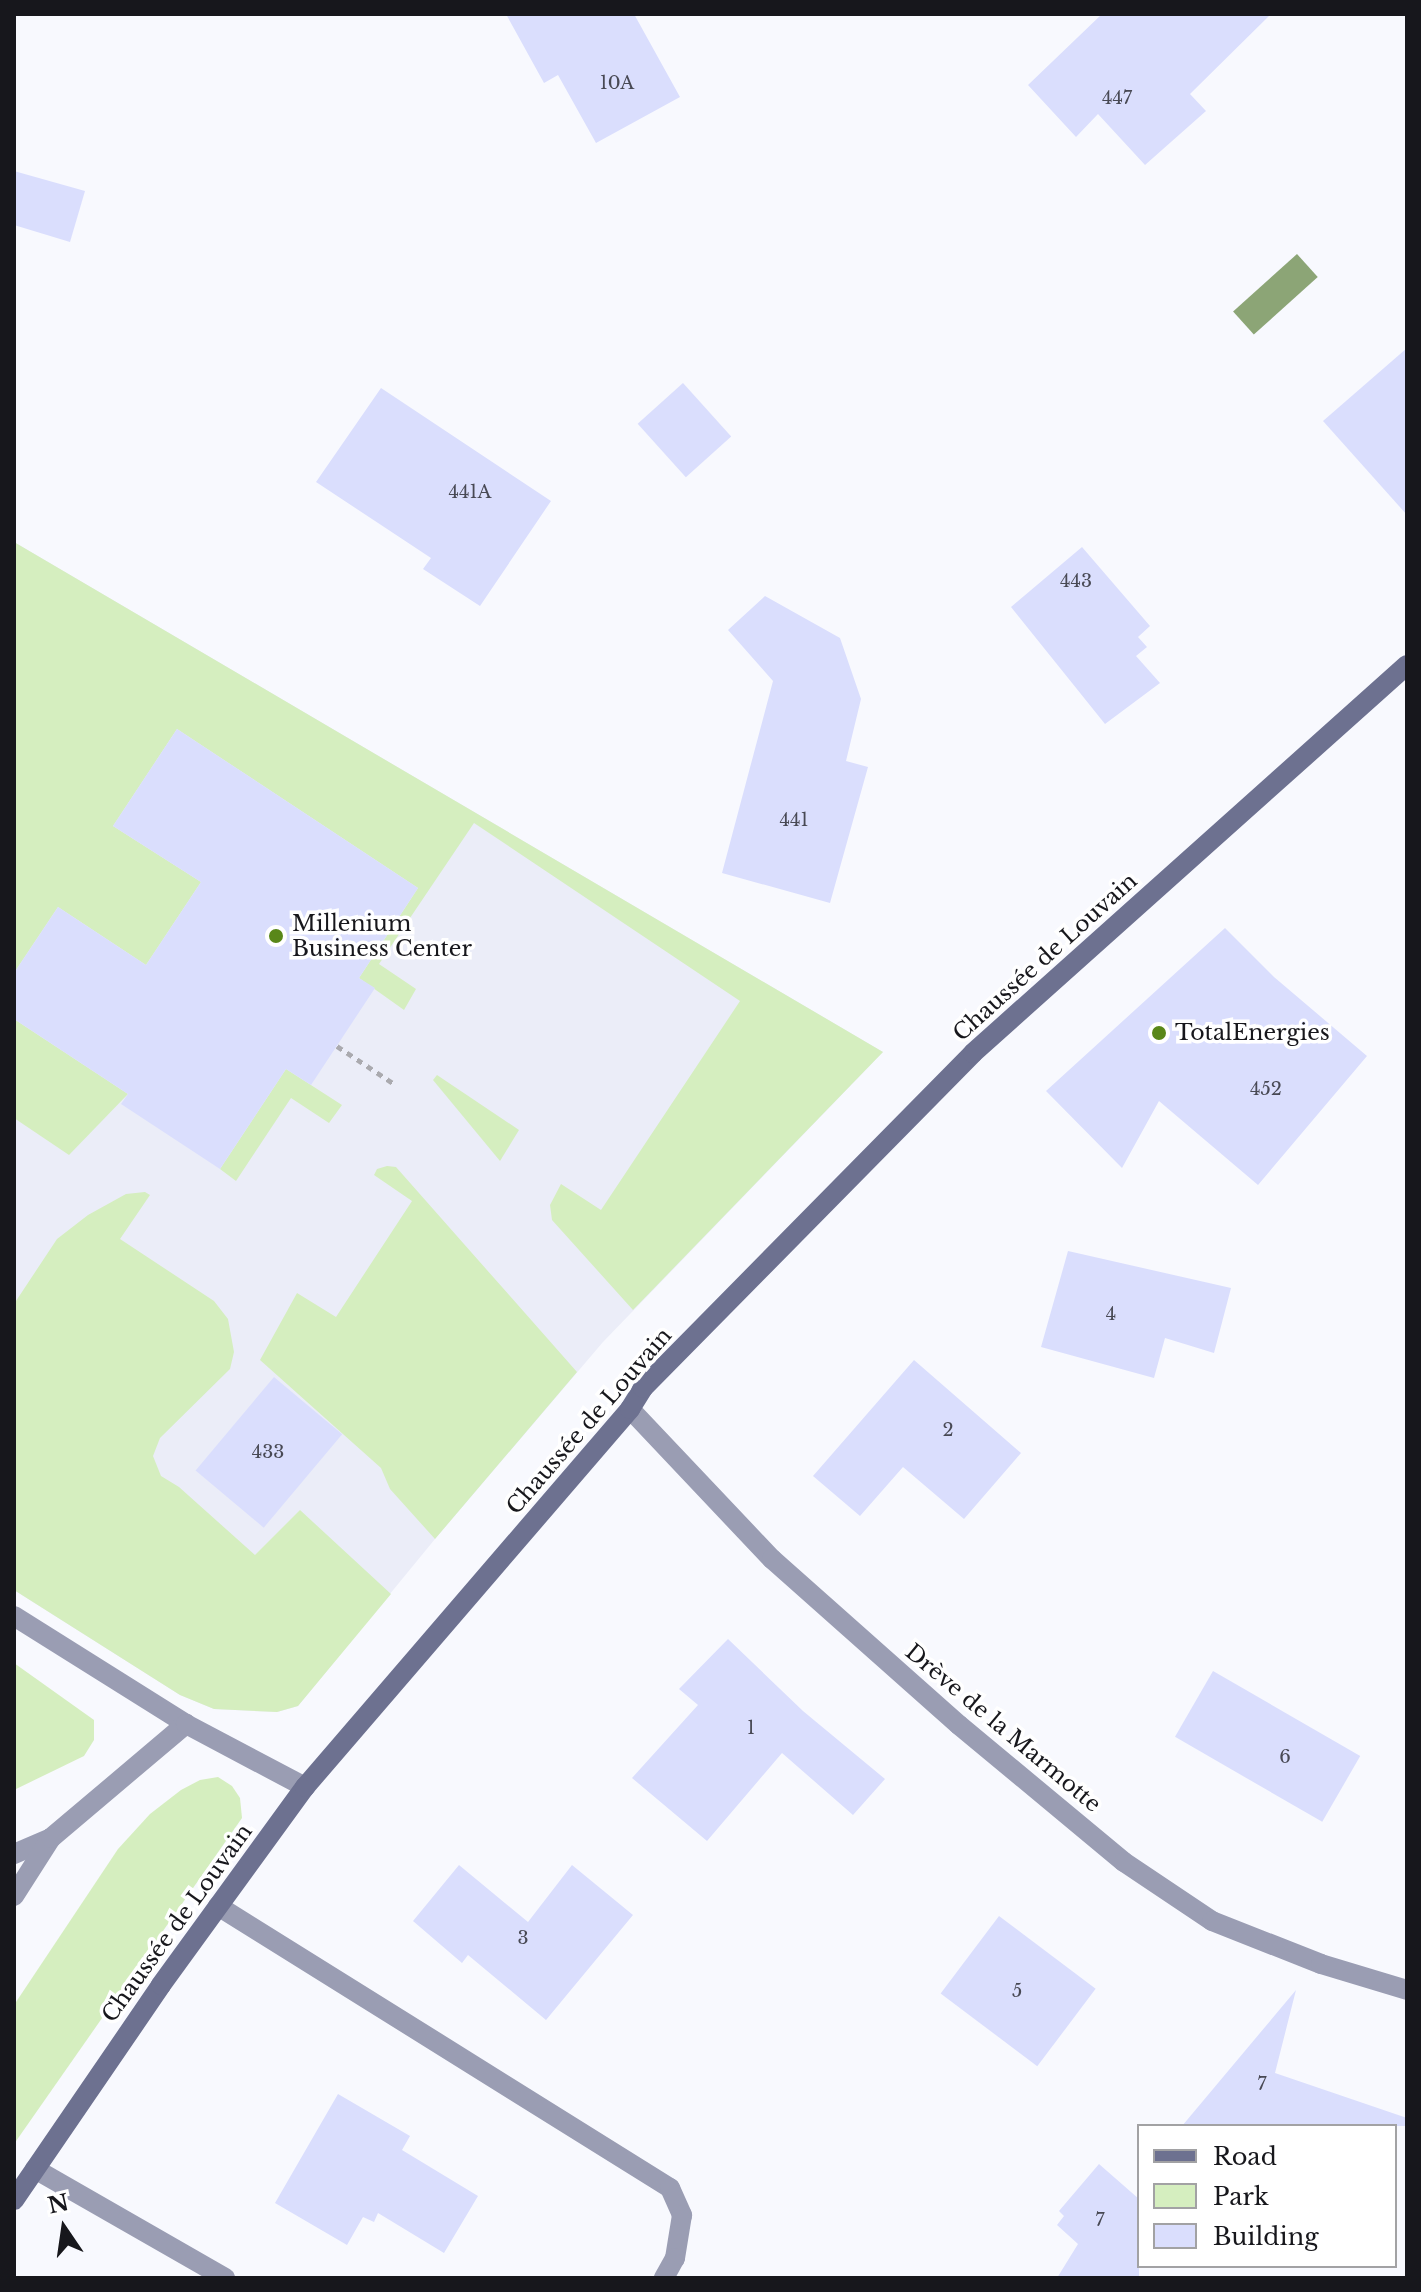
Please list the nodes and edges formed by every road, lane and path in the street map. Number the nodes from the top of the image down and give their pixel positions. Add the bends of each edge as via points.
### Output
1 (1407, 665) edge
2 (337, 1046) dead end
3 (393, 1083) dead end
4 (630, 1409) junction
5 (14, 1616) edge
6 (186, 1724) junction
7 (305, 1787) junction
8 (51, 1838) junction
9 (14, 1854) edge
10 (14, 1896) edge
11 (218, 1906) junction
12 (1407, 1990) edge
13 (35, 2169) junction
14 (14, 2200) edge
15 (225, 2278) edge
16 (664, 2278) edge

1 - 4 main road, Chaussée de Louvain via 973,1053 643,1388
2 - 3 path
4 - 7 main road, Chaussée de Louvain
4 - 12 street, Drève de la Marmotte via 772,1559 1124,1862 1212,1921 1321,1964
5 - 6 street
6 - 7 street
6 - 8 street
7 - 11 main road, Chaussée de Louvain
8 - 9 street
8 - 10 street
11 - 13 main road, Chaussée de Louvain
11 - 16 street via 670,2188 682,2215 675,2258
13 - 14 main road, Chaussée de Louvain
13 - 15 street

